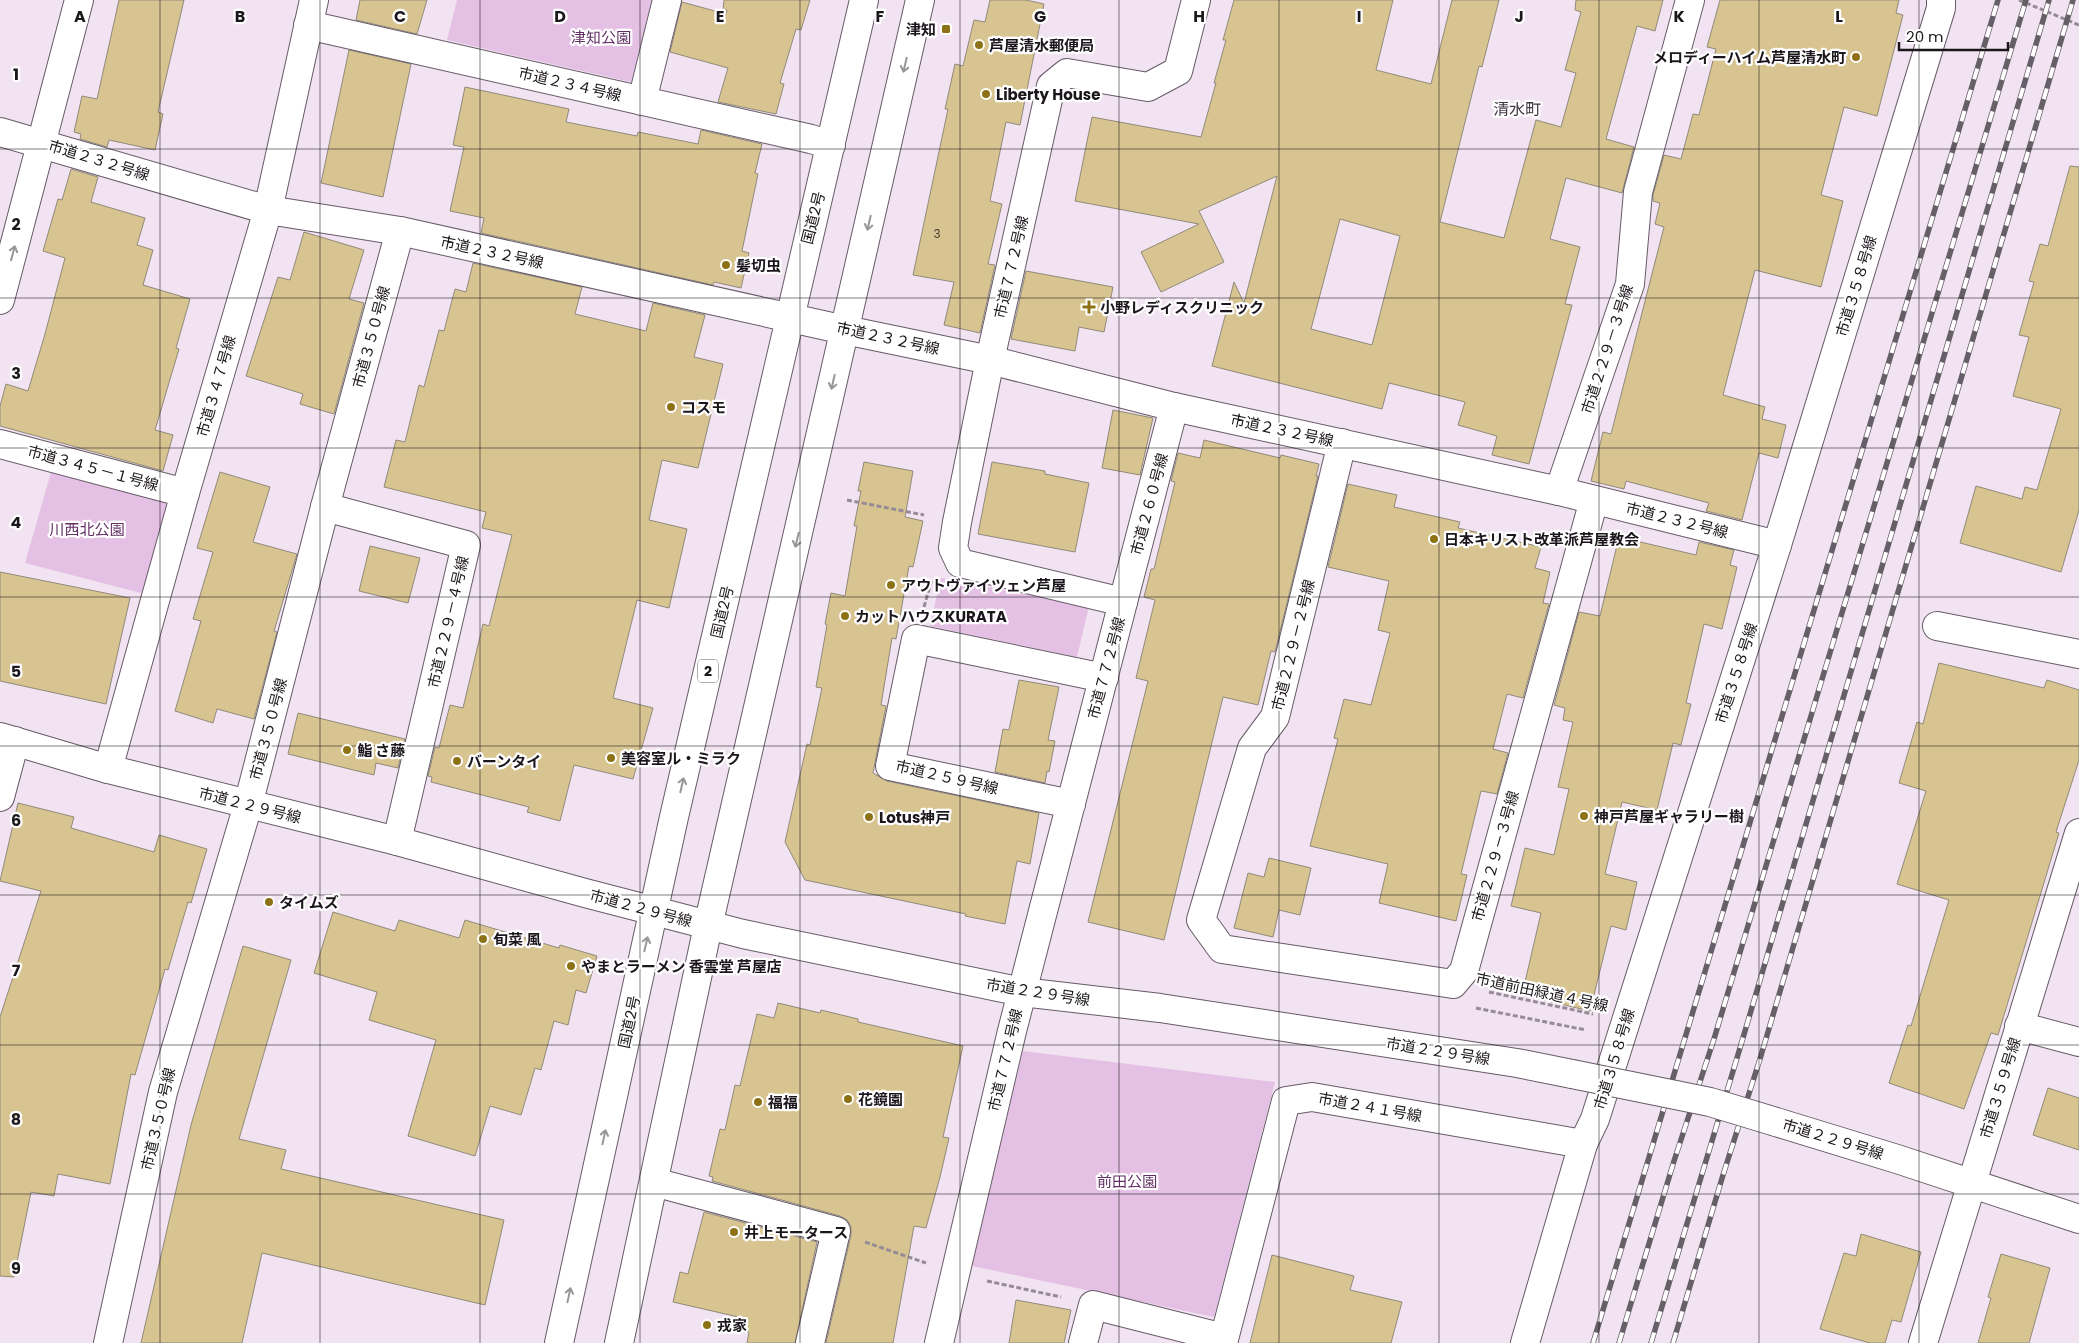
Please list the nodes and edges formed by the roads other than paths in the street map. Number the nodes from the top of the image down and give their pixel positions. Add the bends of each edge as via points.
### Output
1 (79, 0) edge
2 (667, 0) edge
3 (864, 0) edge
4 (920, 0) edge
5 (1196, 0) edge
6 (1690, 0) edge
7 (1941, 0) edge
8 (311, 12) edge
9 (642, 101) junction
10 (0, 132) edge
11 (43, 144) junction
12 (831, 145) junction
13 (268, 210) junction
14 (400, 232) junction
15 (0, 300) edge
16 (790, 316) junction
17 (845, 330) junction
18 (990, 360) junction
19 (1174, 407) junction
20 (1342, 443) junction
21 (0, 444) edge
22 (1559, 490) junction
23 (185, 493) junction
24 (1594, 500) junction
25 (325, 507) junction
26 (1777, 545) junction
27 (1123, 602) junction
28 (1937, 626) dead end
29 (2079, 654) edge
30 (1104, 678) junction
31 (7, 739) edge
32 (108, 769) junction
33 (0, 798) edge
34 (1071, 804) junction
35 (248, 805) junction
36 (2079, 833) edge
37 (397, 841) junction
38 (654, 911) junction
39 (708, 926) junction
40 (1022, 992) junction
41 (1460, 995) joint
42 (2019, 1026) junction
43 (2079, 1042) edge
44 (1583, 1144) junction
45 (654, 1182) junction
46 (1970, 1184) junction
47 (2079, 1219) edge
48 (1223, 1340) edge
49 (108, 1343) edge
50 (559, 1343) edge
51 (618, 1343) edge
52 (810, 1343) edge
53 (939, 1343) edge
54 (1083, 1343) edge
55 (1525, 1343) edge
56 (1922, 1343) edge

1 - 11 main road
2 - 9 main road
3 - 12 main road, 国道2号 / 2
4 -> 17 main road
5 - 18 main road, 市道７７２号線 via 1178,71 1148,87 1067,73 1052,86
6 - 22 main road, 市道２２９－３号線 via 1638,192 1630,284
7 - 26 main road, 市道３５８号線
8 - 9 main road, 市道２３４号線
8 - 13 main road, 市道３４７号線
9 - 12 main road, 市道２３４号線
10 - 11 main road, 市道２３２号線
11 - 13 main road, 市道２３２号線
15 -> 11 main road
12 - 16 main road, 国道2号 / 2
13 - 14 main road, 市道２３２号線
13 - 23 main road, 市道３４７号線
14 - 16 main road, 市道２３２号線
14 - 25 main road, 市道３５０号線
16 - 17 main road, 市道２３２号線
38 -> 16 main road, 国道2号 / 2
17 - 18 main road, 市道２３２号線
17 -> 39 main road
18 - 19 main road, 市道２３２号線
18 - 27 main road, 市道７７２号線 via 953,548 960,563
19 - 20 main road, 市道２３２号線
19 - 27 main road, 市道２６０号線
20 - 22 main road, 市道２３２号線
20 - 41 main road, 市道２２９－２号線 via 1275,717 1252,748 1201,920 1222,949
21 - 23 main road, 市道３４５－１号線
22 - 24 main road, 市道２３２号線
23 - 32 main road, 市道３４７号線
24 - 26 main road, 市道２３２号線
24 - 41 main road, 市道２２９－３号線 via 1464,970
25 - 35 main road, 市道３５０号線
25 - 37 main road, 市道２２９－４号線 via 466,545
26 - 44 main road, 市道３５８号線 via 1595,1119
27 - 30 main road, 市道７７２号線
28 - 29 main road
30 - 34 main road, 市道７７２号線
30 - 34 main road, 市道２５９号線 via 916,639 890,766
31 - 32 main road, 市道２２９号線
31 - 33 main road
32 - 35 main road, 市道２２９号線
34 - 40 main road, 市道７７２号線
35 - 37 main road, 市道２２９号線
35 - 49 main road, 市道３５０号線 via 163,1092
36 - 42 main road, 市道３５９号線
37 - 38 main road, 市道２２９号線
38 - 39 main road, 市道２２９号線
50 -> 38 main road, 国道2号 / 2
39 - 40 main road, 市道２２９号線
39 - 45 main road
40 - 46 main road, 市道２２９号線, bridge via 1160,1008 1572,1074 1710,1102
40 - 53 main road, 市道７７２号線
42 - 43 main road
42 - 46 main road, 市道３５９号線
44 - 48 main road, 市道２４１号線 via 1312,1097 1286,1101
44 - 55 main road, 市道３５８号線
45 - 51 main road
45 - 52 main road via 836,1232
46 - 47 main road, 市道２２９号線
46 - 56 main road, 市道３５９号線
48 - 54 main road via 1093,1305

